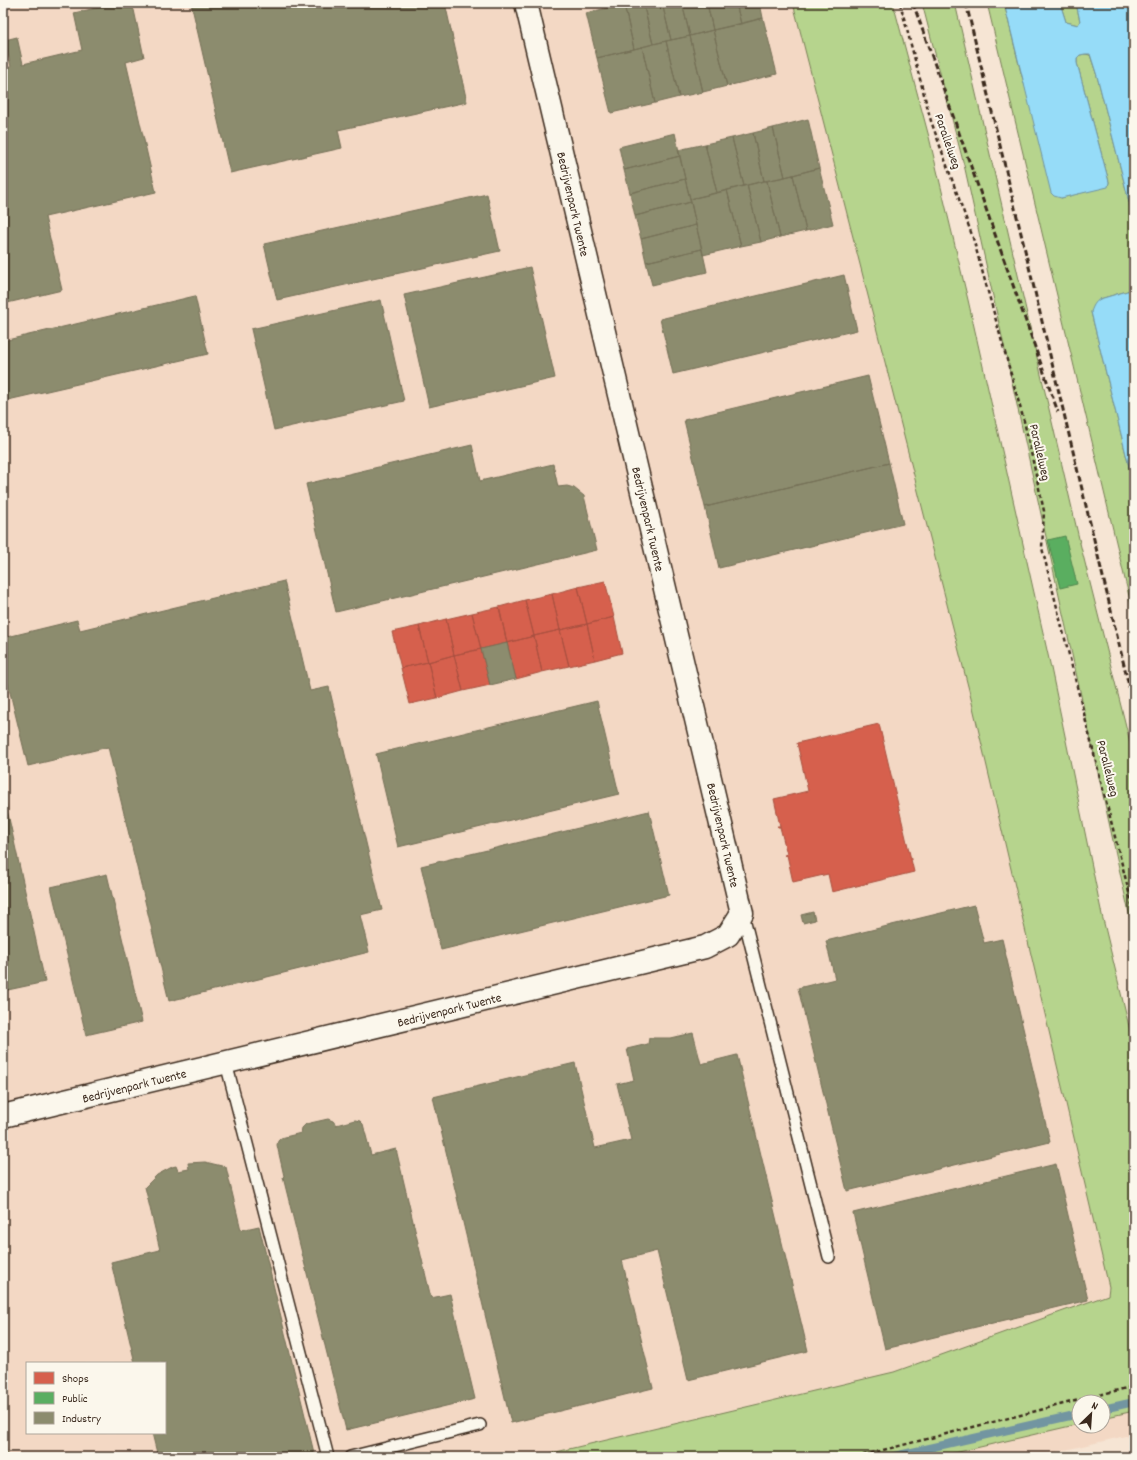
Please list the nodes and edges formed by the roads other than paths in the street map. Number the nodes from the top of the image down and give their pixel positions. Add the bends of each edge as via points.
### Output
1 (526, 3) edge
2 (742, 912) junction
3 (226, 1063) junction
4 (3, 1116) edge
5 (829, 1257) dead end
6 (480, 1425) dead end
7 (328, 1457) edge
8 (350, 1457) edge

1 - 2 street, Bedrijvenpark Twente
2 - 3 street, Bedrijvenpark Twente via 728,935 705,947
2 - 5 lane
3 - 4 street, Bedrijvenpark Twente
3 - 7 lane
6 - 8 lane

